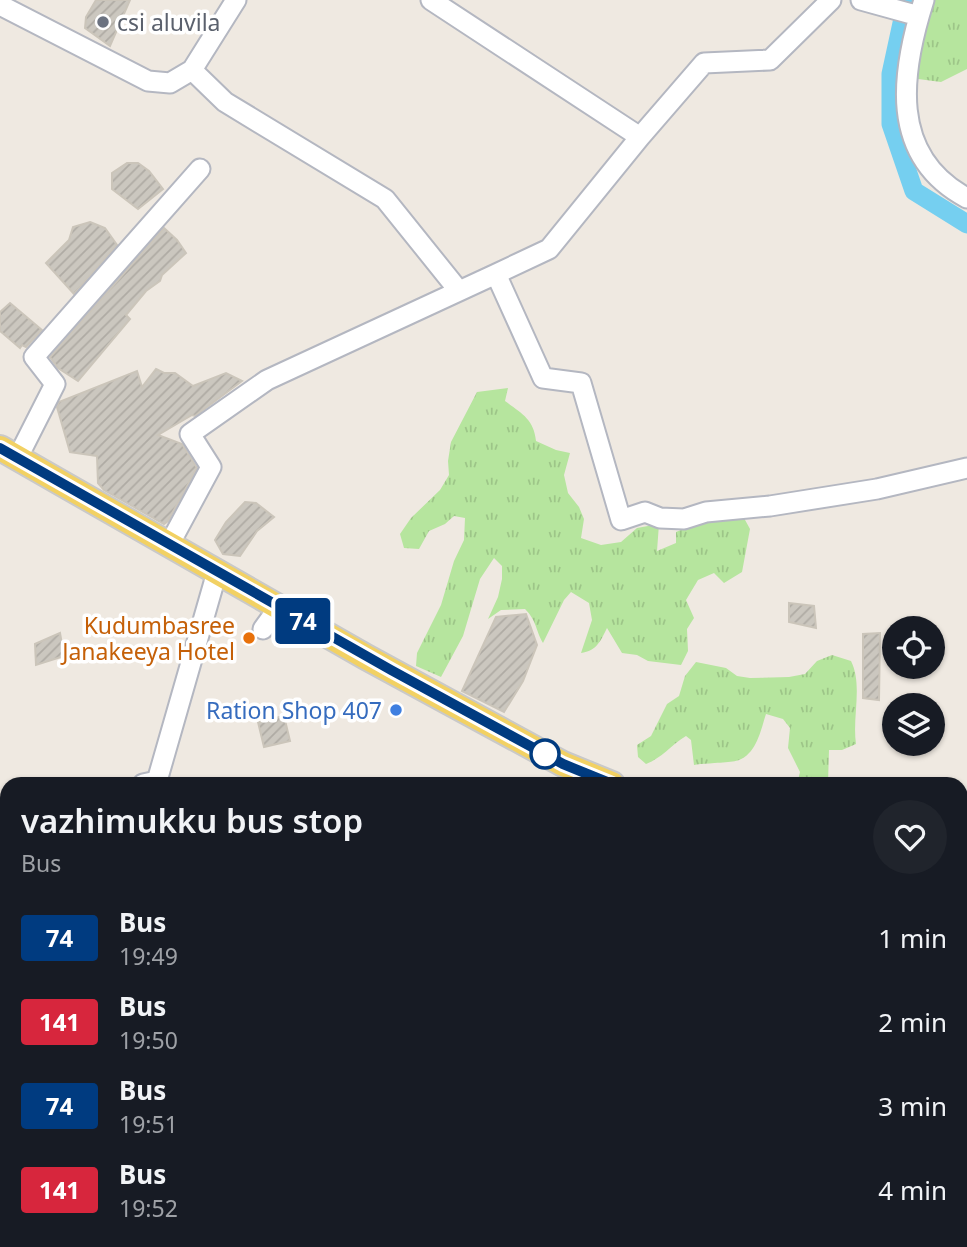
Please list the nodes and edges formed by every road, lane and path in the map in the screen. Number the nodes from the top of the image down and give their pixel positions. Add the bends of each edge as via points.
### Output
1 (236, 0) edge
2 (431, 0) edge
3 (831, 0) edge
4 (868, 2) edge
5 (0, 5) edge
6 (920, 11) edge
7 (192, 70) junction
8 (640, 137) junction
9 (200, 169) dead end
10 (967, 198) edge
11 (496, 274) junction
12 (459, 291) junction
13 (9, 454) edge
14 (967, 468) edge
15 (169, 545) junction
16 (216, 572) junction
17 (279, 607) junction
18 (263, 629) dead end
19 (570, 774) edge
20 (158, 777) edge

1 - 7 street
2 - 8 street
3 - 8 street via 770,60 704,63
4 - 6 street
5 - 7 street via 148,81 170,83
6 - 10 street via 905,98 910,133 941,180
7 - 12 street via 225,102 385,199
8 - 11 street via 549,249
9 - 13 street via 34,357 55,384
11 - 12 street
11 - 14 street via 543,378 581,383 621,520 645,512 684,519 706,512 877,489
12 - 15 street via 267,380 190,434 211,467
13 - 15 main road
15 - 16 main road
16 - 17 main road
16 - 20 street
17 - 18 street
17 - 19 main road

